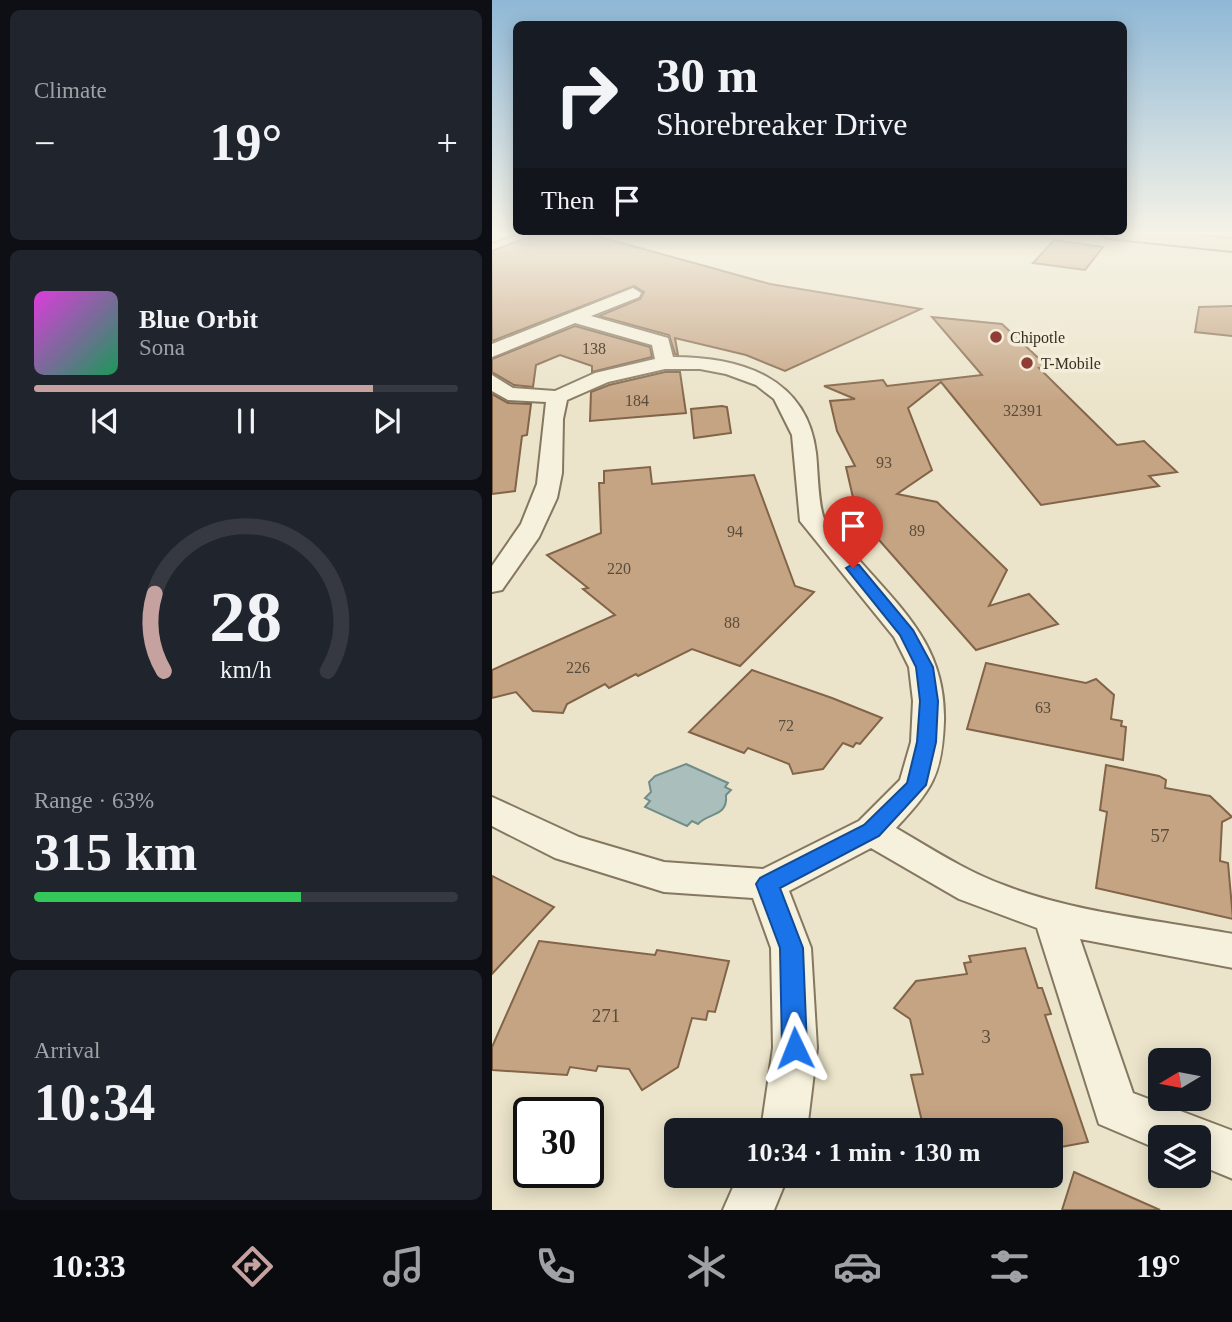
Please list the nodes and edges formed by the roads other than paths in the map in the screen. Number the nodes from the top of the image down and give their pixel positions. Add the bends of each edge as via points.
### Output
1 (633, 293) dead end
2 (574, 317) junction
3 (492, 351) edge
4 (665, 363) junction
5 (492, 381) edge
6 (558, 397) junction
7 (492, 584) edge
8 (492, 810) edge
9 (872, 831) junction
10 (767, 884) junction
11 (1053, 916) junction
12 (1232, 950) edge
13 (786, 1118) edge
14 (1156, 1125) edge
15 (1211, 1147) edge
16 (1232, 1155) edge
17 (758, 1188) edge
18 (748, 1210) edge

1 - 2 street
2 - 3 street
2 - 4 street via 661,342
4 - 6 street via 602,377
4 - 9 street via 731,369 763,381 783,396 803,435 812,521 907,634 924,667 929,701 927,742 916,785
5 - 6 street via 508,394
6 - 7 street via 552,413 549,484 537,519
8 - 10 street via 568,848 664,877
9 - 10 street
9 - 11 street via 968,886
10 - 13 street via 791,948 795,1048
11 - 12 street
11 - 14 street via 1115,1108
15 - 16 street
17 - 18 street

